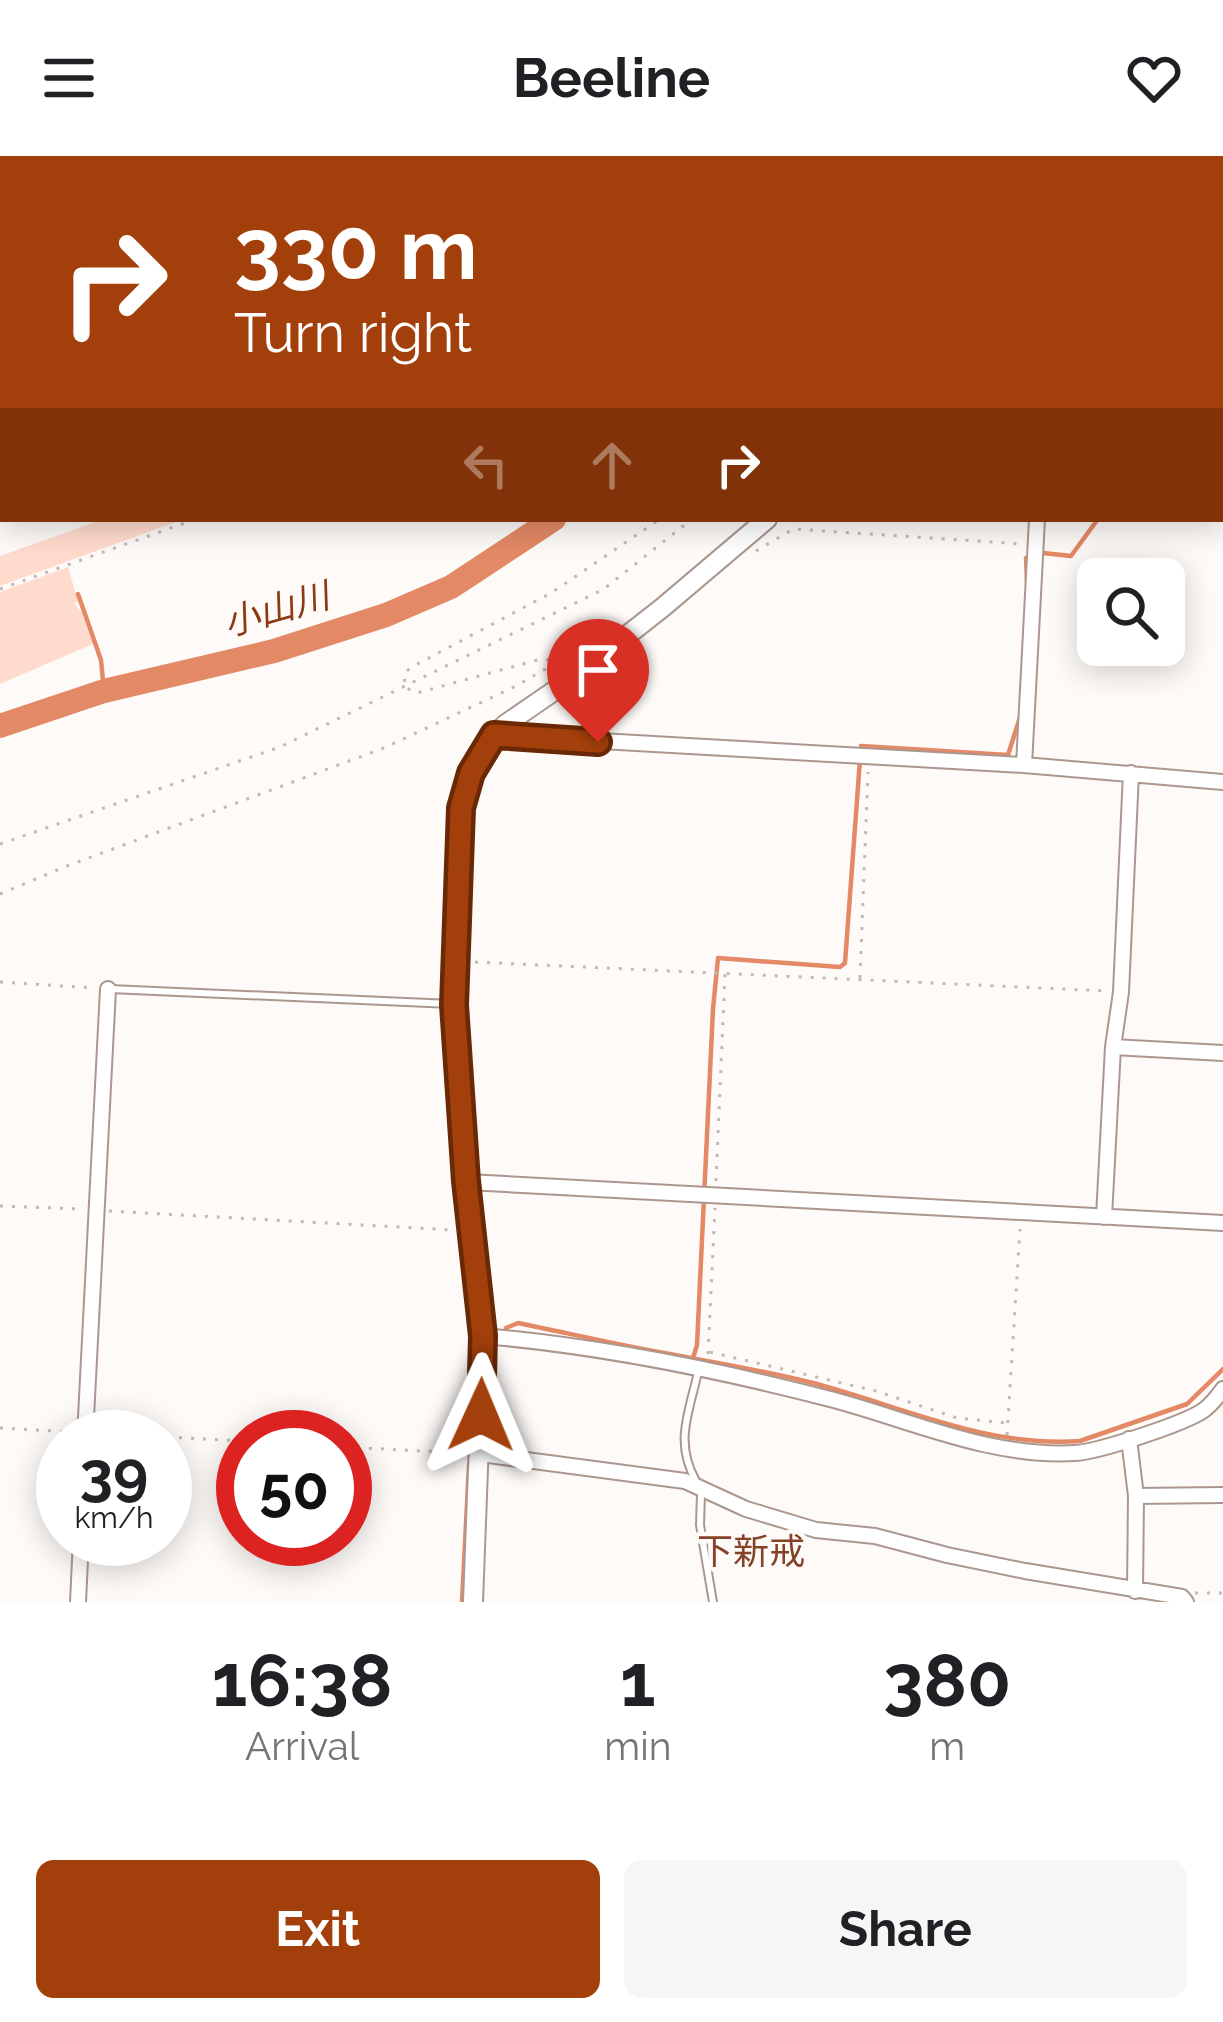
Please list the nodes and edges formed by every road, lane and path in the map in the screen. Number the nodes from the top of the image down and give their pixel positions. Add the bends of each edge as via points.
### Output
1 (188, 522) edge
2 (656, 522) edge
3 (688, 522) edge
4 (763, 522) edge
5 (1037, 522) edge
6 (805, 530) dead end
7 (1036, 544) junction
8 (0, 589) edge
9 (404, 687) junction
10 (494, 735) junction
11 (868, 758) junction
12 (1024, 765) junction
13 (1131, 773) junction
14 (1223, 782) edge
15 (0, 844) edge
16 (0, 894) edge
17 (457, 962) junction
18 (725, 973) junction
19 (860, 980) junction
20 (0, 982) edge
21 (108, 989) junction
22 (1121, 992) junction
23 (454, 1005) junction
24 (1113, 1047) junction
25 (1223, 1053) edge
26 (466, 1181) junction
27 (715, 1196) junction
28 (0, 1206) edge
29 (96, 1210) junction
30 (1021, 1212) junction
31 (1104, 1217) junction
32 (1223, 1223) edge
33 (473, 1231) junction
34 (483, 1336) junction
35 (698, 1370) junction
36 (1223, 1389) edge
37 (86, 1410) edge
38 (1006, 1423) junction
39 (0, 1428) edge
40 (36, 1431) edge
41 (1130, 1439) junction
42 (372, 1448) edge
43 (1008, 1449) junction
44 (481, 1454) junction
45 (700, 1487) junction
46 (1223, 1495) edge
47 (1136, 1496) junction
48 (80, 1566) edge
49 (1135, 1591) junction
50 (1223, 1592) edge
51 (1184, 1599) edge
52 (78, 1602) edge
53 (473, 1602) edge
54 (713, 1602) edge

1 - 8 path
2 - 9 path via 550,593 410,668
3 - 9 path via 604,589
4 - 10 main road
5 - 7 street
6 - 7 path
7 - 12 street
9 - 15 path via 280,747
9 - 16 path via 417,693 550,661 404,740
10 - 11 street
10 - 17 main road via 461,808
11 - 12 street
11 - 19 path
12 - 13 street
13 - 14 street
13 - 22 street
17 - 18 path
17 - 23 main road
18 - 19 path
18 - 27 path
19 - 22 path
20 - 21 path
21 - 23 lane
21 - 29 street
22 - 24 street
23 - 26 main road
24 - 25 street
24 - 31 street
26 - 27 street
26 - 33 main road
27 - 30 street
27 - 38 path via 708,1352 957,1418
28 - 29 path
29 - 33 path
29 - 37 street
30 - 31 street
30 - 38 path
31 - 32 street
33 - 34 main road
34 - 35 street
34 - 44 main road
35 - 43 street
35 - 45 lane via 684,1452
36 - 41 street via 1206,1409
38 - 43 path
39 - 40 path
41 - 43 street via 1079,1453
41 - 47 street
42 - 44 path
44 - 45 street
44 - 53 main road
45 - 49 street via 816,1530 875,1535
45 - 54 lane
46 - 47 street
47 - 49 street
48 - 52 street
49 - 51 street
50 - 51 path

